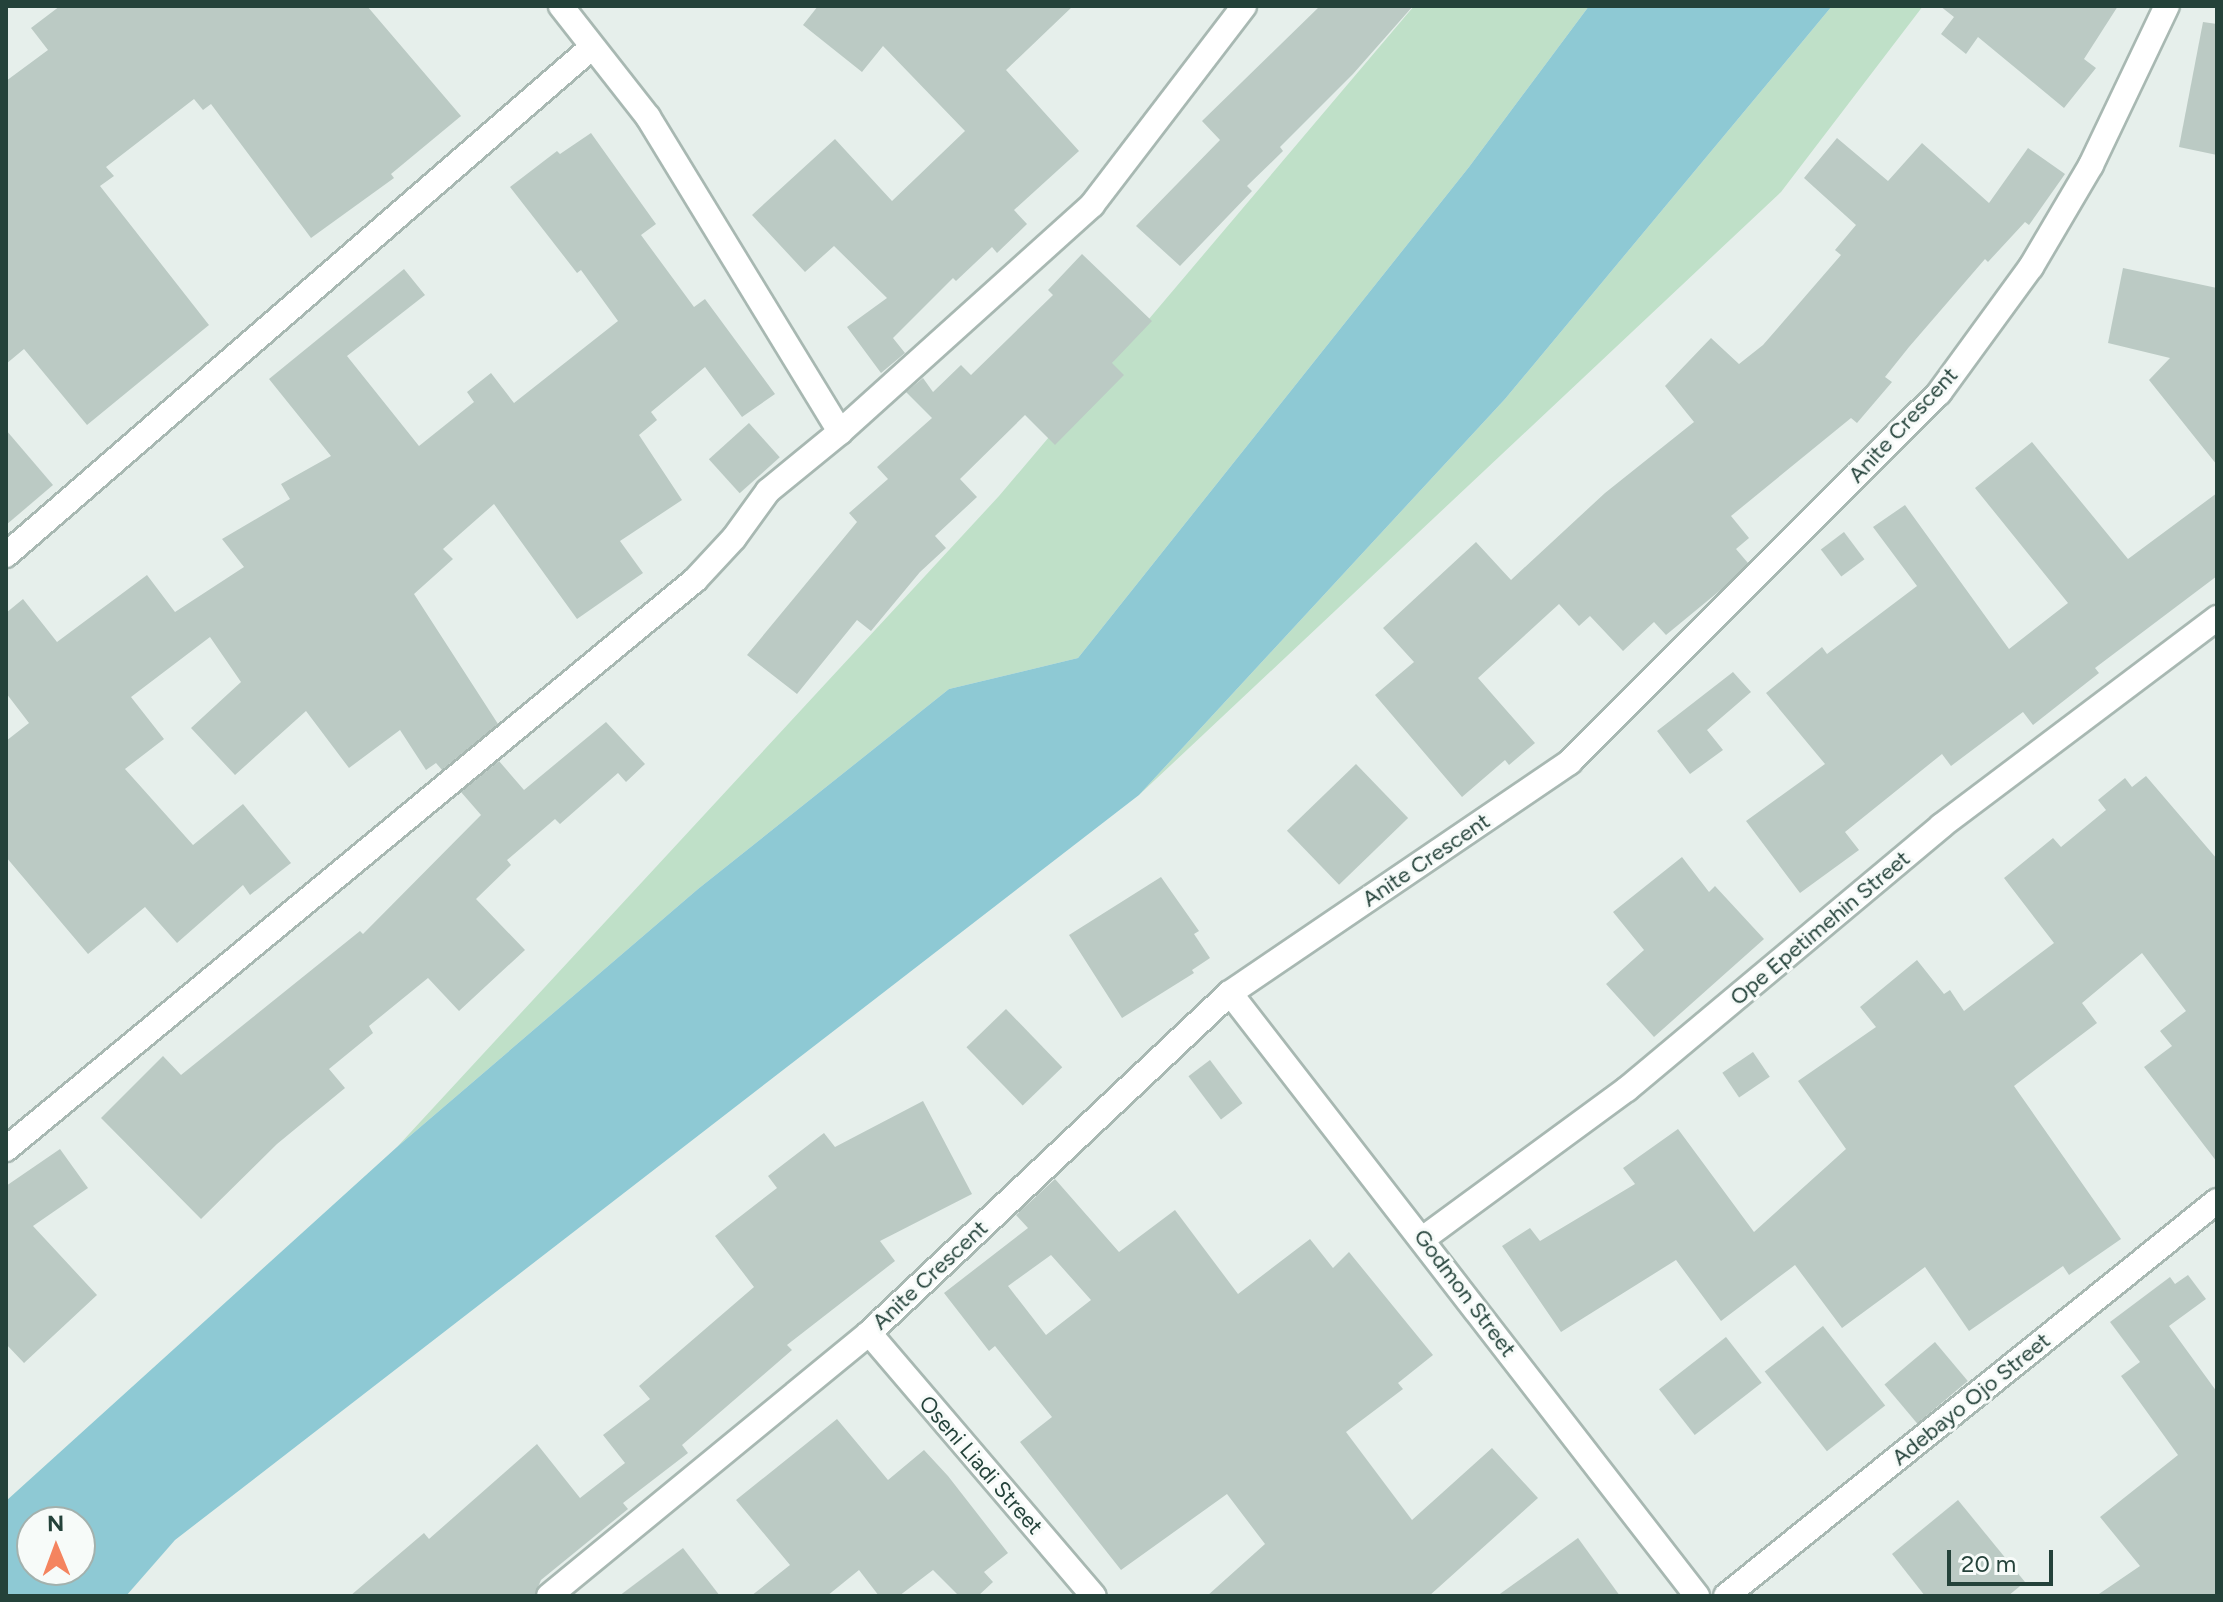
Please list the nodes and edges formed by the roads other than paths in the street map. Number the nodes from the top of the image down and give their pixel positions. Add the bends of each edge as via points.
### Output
1 (561, 6) edge
2 (1244, 6) edge
3 (2167, 6) edge
4 (591, 48) junction
5 (840, 432) junction
6 (6, 555) edge
7 (2217, 618) edge
8 (1230, 993) junction
9 (6, 1149) edge
10 (2217, 1201) edge
11 (1424, 1238) junction
12 (869, 1333) junction
13 (549, 1596) edge
14 (1094, 1596) edge
15 (1697, 1596) edge
16 (1726, 1596) edge

1 - 4 street
2 - 5 street via 1092,205
3 - 8 street, Anite Crescent via 2091,165 2039,254 1939,393 1570,762
4 - 5 street via 648,117
4 - 6 street
5 - 9 street via 768,491 695,580
7 - 11 street, Ope Epetimehin Street via 1941,826 1627,1089
8 - 11 street, Godmon Street
8 - 12 street, Anite Crescent
10 - 16 street, Adebayo Ojo Street
11 - 15 street, Godmon Street
12 - 13 street, Anite Crescent
12 - 14 street, Oseni Liadi Street

